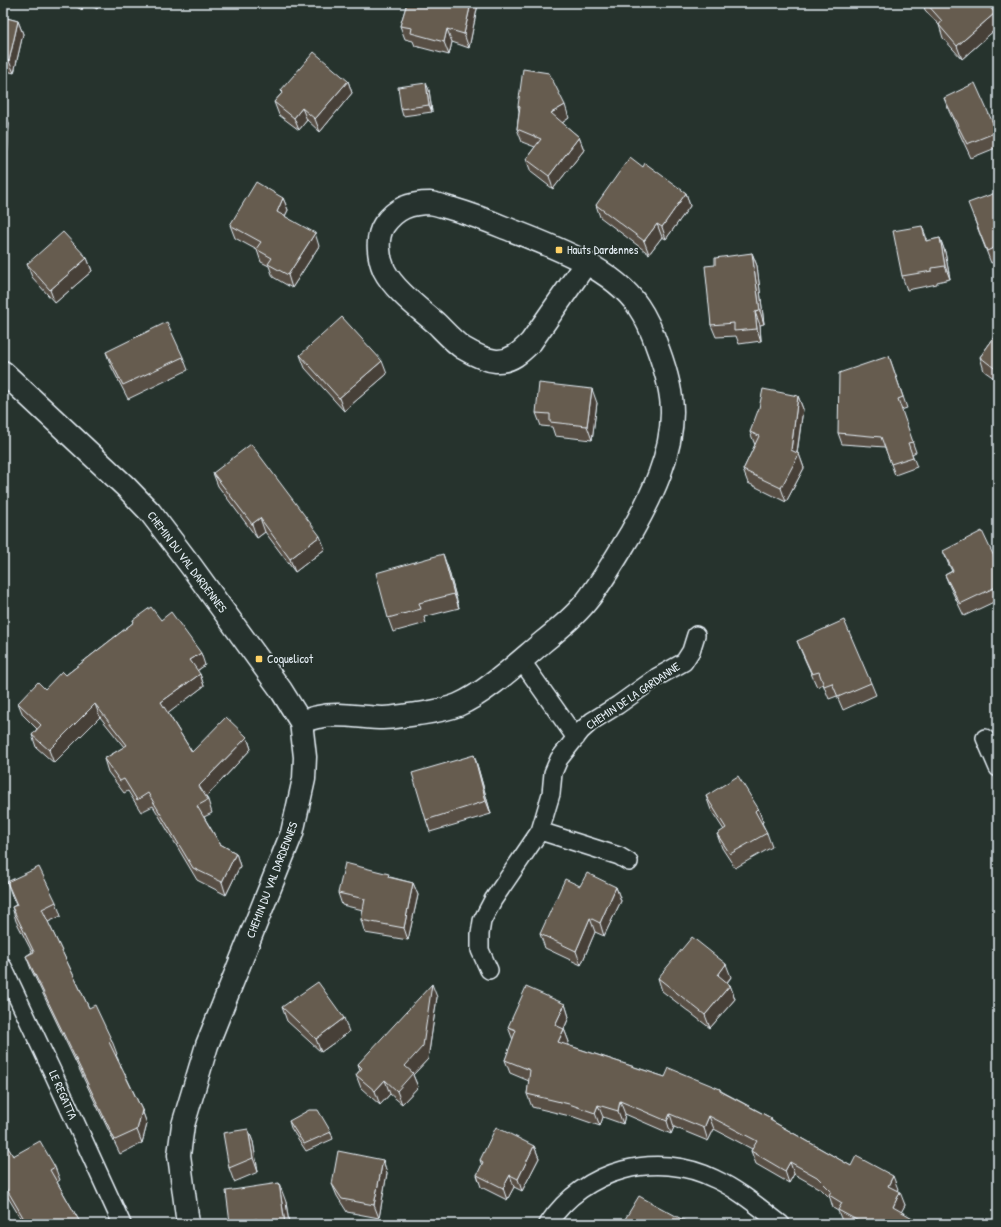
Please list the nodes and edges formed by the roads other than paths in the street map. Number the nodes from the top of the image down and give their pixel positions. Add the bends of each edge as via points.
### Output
1 (586, 263) junction
2 (3, 372) edge
3 (696, 635) dead end
4 (521, 660) junction
5 (301, 722) junction
6 (576, 738) junction
7 (985, 738) dead end
8 (998, 768) edge
9 (540, 831) junction
10 (629, 862) dead end
11 (3, 967) edge
12 (488, 970) dead end
13 (122, 1224) edge
14 (188, 1224) edge
15 (548, 1224) edge
16 (781, 1224) edge

1 - 1 street via 531,342 510,359 495,361 461,347 395,285 384,269 379,254 379,238 383,226 400,208 433,203 480,217
1 - 4 street via 629,295 648,324 665,368 672,409 668,448 647,504 602,580 576,613
2 - 5 street, CHEMIN DU VAL DARDENNES via 150,512 281,690
3 - 6 lane, CHEMIN DE LA GARDANNE via 684,662 592,721
4 - 5 street via 473,697 455,706 385,718 327,716
4 - 6 lane
5 - 14 street, CHEMIN DU VAL DARDENNES via 306,757 304,779 292,833 207,1045 183,1125 178,1156
6 - 9 lane, CHEMIN DE LA GARDANNE via 559,759 553,773 551,794
7 - 8 lane
9 - 10 lane via 619,856
9 - 12 lane, CHEMIN DE LA GARDANNE via 493,900 482,921 480,950
11 - 13 lane, LE REGATTA
15 - 16 lane via 570,1197 593,1181 641,1166 665,1166 693,1170 716,1179

